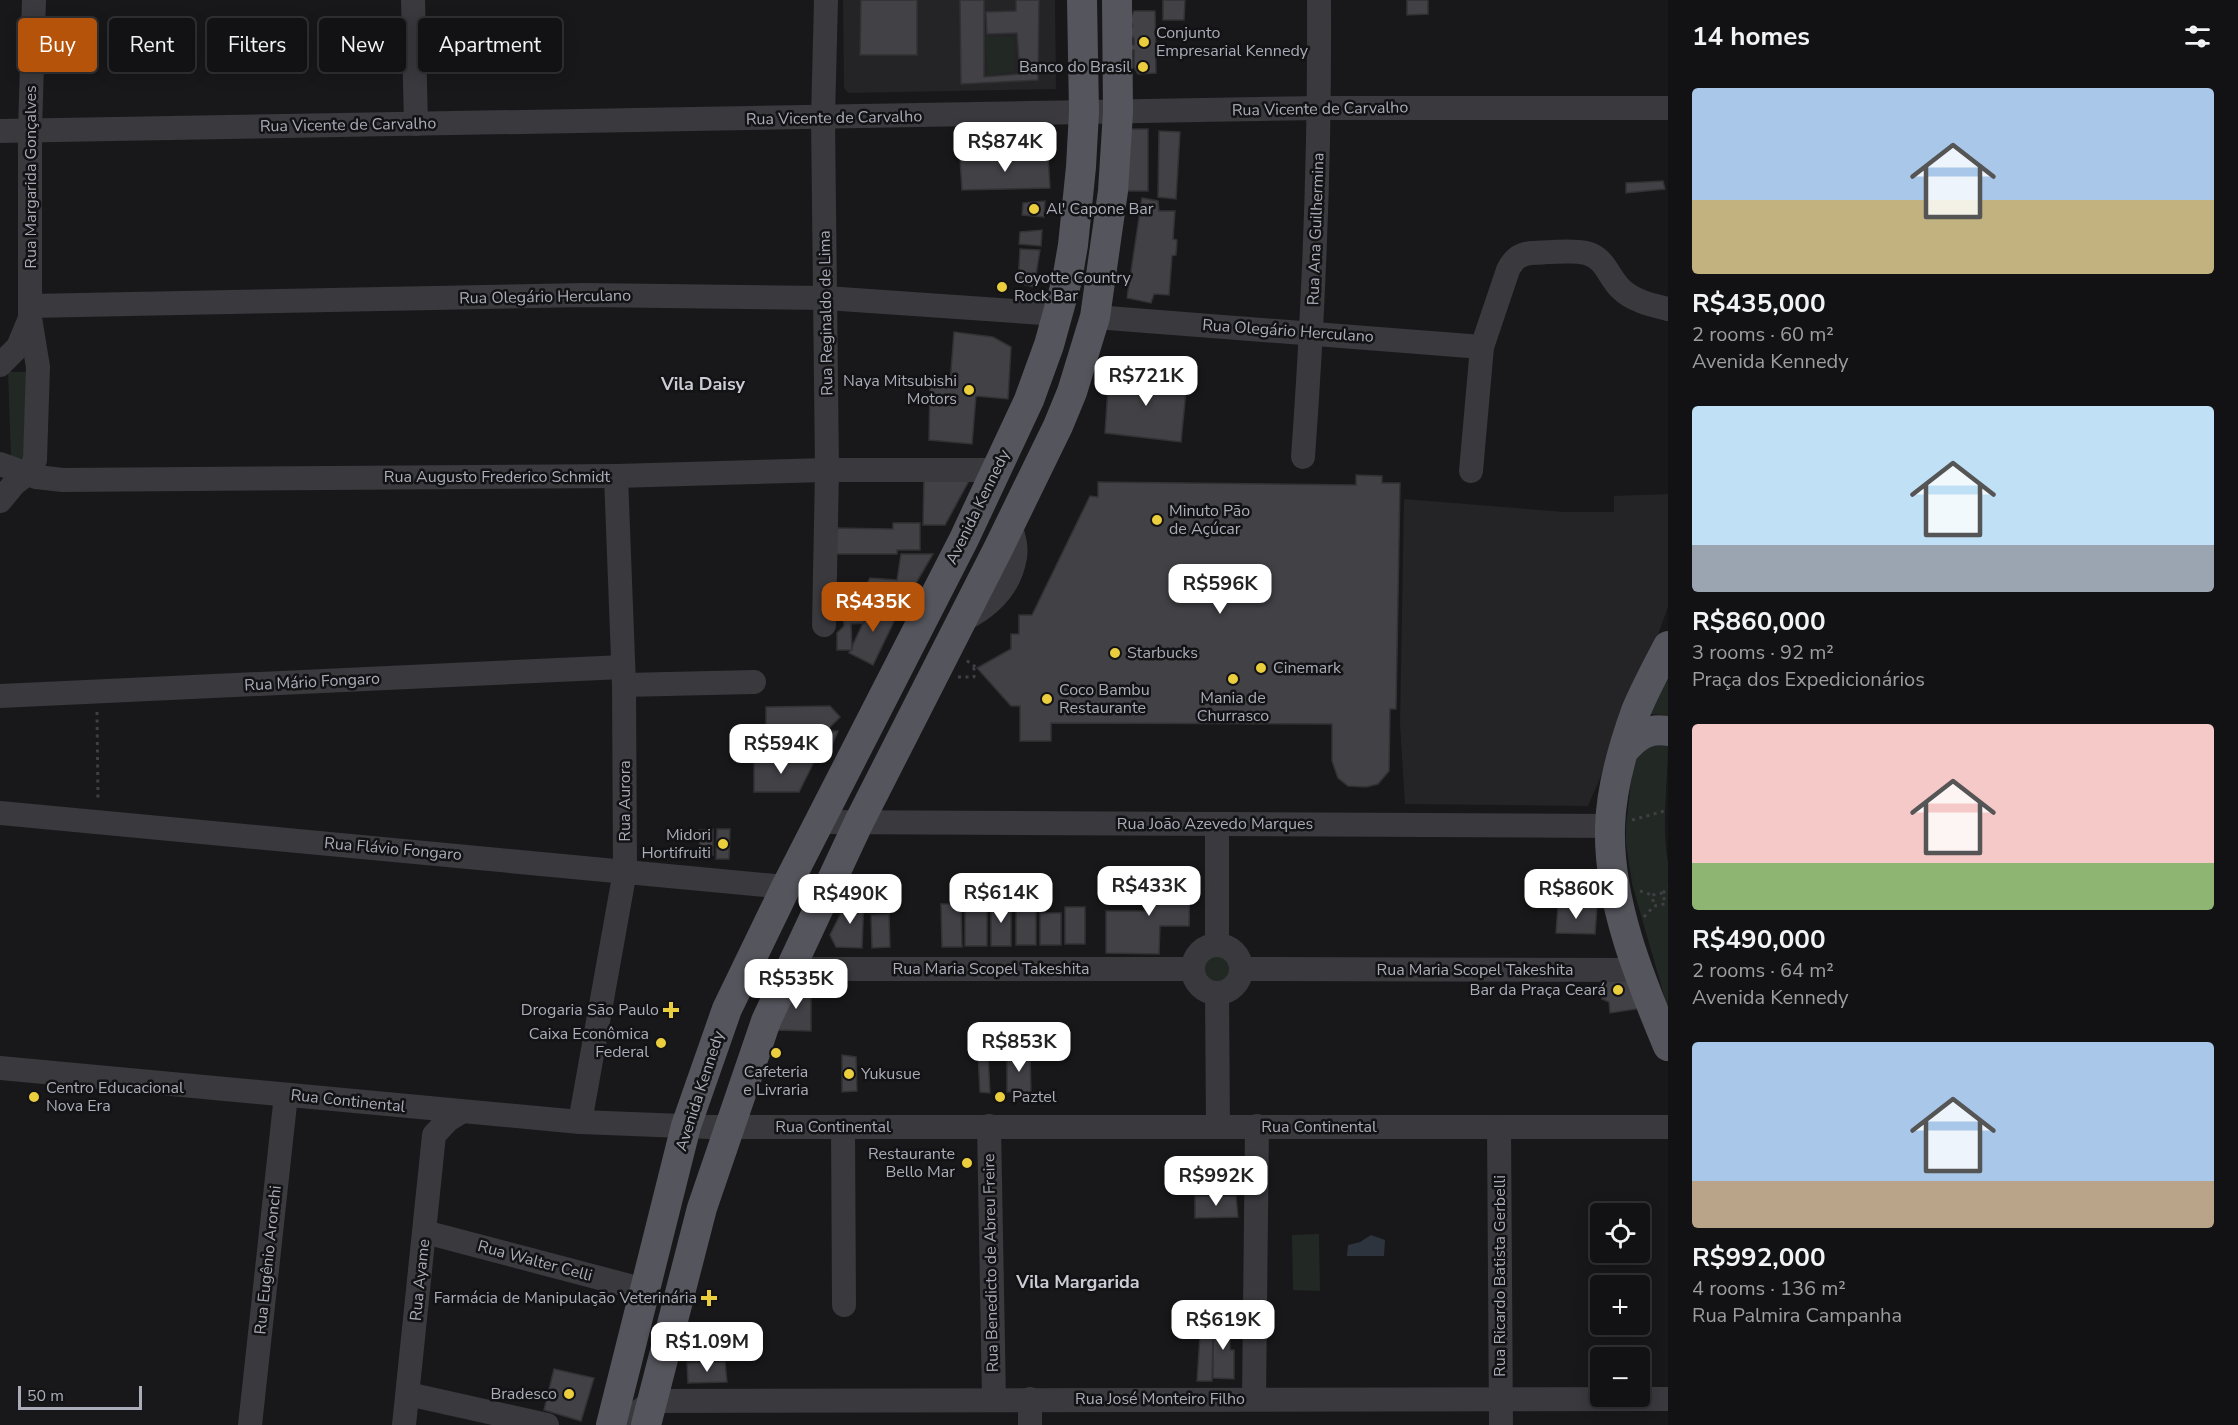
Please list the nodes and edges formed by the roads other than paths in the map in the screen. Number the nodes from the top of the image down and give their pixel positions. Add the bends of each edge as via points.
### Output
1 (34, 0) edge
2 (413, 0) edge
3 (826, 0) edge
4 (1082, 0) edge
5 (1117, 0) edge
6 (1319, 0) edge
7 (1320, 108) junction
8 (1668, 108) edge
9 (1084, 112) junction
10 (1118, 112) junction
11 (823, 118) junction
12 (416, 124) junction
13 (30, 130) junction
14 (0, 131) edge
15 (826, 298) junction
16 (1668, 309) edge
17 (30, 312) junction
18 (1058, 314) junction
19 (1095, 317) junction
20 (1312, 332) junction
21 (1482, 347) junction
22 (2, 360) edge
23 (38, 367) junction
24 (1303, 457) dead end
25 (0, 464) edge
26 (827, 470) junction
27 (996, 470) junction
28 (1472, 471) dead end
29 (27, 474) junction
30 (616, 476) junction
31 (0, 501) edge
32 (824, 626) dead end
33 (1668, 645) edge
34 (624, 676) junction
35 (754, 682) dead end
36 (0, 696) edge
37 (1668, 731) edge
38 (1624, 749) junction
39 (0, 813) edge
40 (820, 822) junction
41 (859, 822) junction
42 (1217, 824) junction
43 (1610, 826) junction
44 (625, 871) junction
45 (786, 887) junction
46 (1217, 945) junction
47 (789, 969) junction
48 (1193, 969) junction
49 (1242, 969) junction
50 (1637, 970) junction
51 (1217, 993) junction
52 (1668, 1046) edge
53 (0, 1068) edge
54 (286, 1095) junction
55 (412, 1108) junction
56 (1668, 1111) edge
57 (462, 1112) junction
58 (580, 1122) junction
59 (687, 1126) junction
60 (989, 1126) junction
61 (1218, 1126) junction
62 (1257, 1126) junction
63 (843, 1127) junction
64 (1639, 1127) junction
65 (1668, 1127) edge
66 (728, 1128) junction
67 (1499, 1128) junction
68 (434, 1135) junction
69 (425, 1232) junction
70 (645, 1290) junction
71 (844, 1305) dead end
72 (408, 1394) junction
73 (994, 1399) junction
74 (1030, 1399) junction
75 (1254, 1399) junction
76 (1501, 1399) junction
77 (1668, 1399) edge
78 (649, 1413) edge
79 (250, 1425) edge
80 (404, 1425) edge
81 (547, 1425) edge
82 (610, 1425) edge
83 (620, 1425) edge
84 (1030, 1425) edge
85 (1501, 1425) edge

1 - 13 street, Rua Margarida Gonçalves
2 - 12 street
3 - 11 street, Rua Reginaldo de Lima
4 - 9 main road, Avenida Kennedy
5 - 10 main road
6 - 7 street, Rua Ana Guilhermina
7 - 8 street, Rua Vicente de Carvalho
7 - 10 street, Rua Vicente de Carvalho
7 - 20 street, Rua Ana Guilhermina
9 - 10 street, Rua Vicente de Carvalho
9 - 11 street, Rua Vicente de Carvalho
9 - 18 main road, Avenida Kennedy via 1073,245
10 - 19 main road via 1113,191
11 - 12 street, Rua Vicente de Carvalho
11 - 15 street, Rua Reginaldo de Lima
12 - 13 street, Rua Vicente de Carvalho
13 - 14 street, Rua Vicente de Carvalho
13 - 17 street, Rua Margarida Gonçalves
15 - 17 street, Rua Olegário Herculano via 585,295
15 - 18 street, Rua Olegário Herculano
15 - 26 street, Rua Reginaldo de Lima
16 - 21 street via 1628,294 1605,265 1587,254 1522,254 1508,270
17 - 22 street, Rua Margarida Gonçalves via 22,340
17 - 23 street, Rua Margarida Gonçalves
18 - 27 main road, Avenida Kennedy via 1029,400
19 - 20 street, Rua Olegário Herculano
19 - 41 main road via 1058,426
20 - 21 street, Rua Olegário Herculano
20 - 24 street, Rua Ana Guilhermina
21 - 28 street
22 - 23 street via 27,360
23 - 29 street, Rua Margarida Gonçalves via 35,460
25 - 29 street, Rua Augusto Frederico Schmidt
26 - 27 street, Rua Augusto Frederico Schmidt
26 - 30 street, Rua Augusto Frederico Schmidt
26 - 32 street, Rua Reginaldo de Lima
27 - 40 main road, Avenida Kennedy
29 - 30 street, Rua Augusto Frederico Schmidt via 63,480
29 - 31 street
30 - 34 street, Rua Aurora
33 - 38 main road via 1637,710
34 - 35 street, Rua Mário Fongaro
34 - 36 street, Rua Mário Fongaro
34 - 44 street, Rua Aurora
37 - 38 main road via 1648,731
38 - 43 main road
39 - 44 street, Rua Flávio Fongaro
40 - 41 street, Rua João Azevedo Marques
40 - 45 main road, Avenida Kennedy
41 - 42 street, Rua João Azevedo Marques
41 - 47 main road
42 - 43 street, Rua João Azevedo Marques
42 - 46 street
43 - 50 main road via 1612,866
44 - 45 street, Rua Flávio Fongaro
44 - 58 street, Rua Aurora
45 - 59 main road, Avenida Kennedy via 727,1009
46 - 48 street via 1197,955
46 - 49 street via 1237,955
47 - 48 street, Rua Maria Scopel Takeshita
47 - 66 main road via 758,1040
48 - 51 street via 1197,983
49 - 50 street, Rua Maria Scopel Takeshita
49 - 51 street via 1237,983
50 - 52 main road
51 - 61 street
53 - 54 street, Rua Continental
54 - 55 street, Rua Continental
54 - 79 street, Rua Eugênio Aronchi
55 - 57 street, Rua Continental
55 - 68 street
56 - 64 street
57 - 58 street, Rua Continental
57 - 68 street
58 - 59 street, Rua Continental
59 - 66 street, Rua Continental
59 - 70 main road, Avenida Kennedy
60 - 61 street, Rua Continental
60 - 63 street, Rua Continental
60 - 73 street, Rua Benedicto de Abreu Freire
61 - 62 street, Rua Continental
62 - 67 street, Rua Continental
62 - 75 street
63 - 66 street, Rua Continental
63 - 71 street
64 - 65 street, Rua Continental
64 - 67 street, Rua Continental
66 - 78 main road via 702,1208
67 - 76 street, Rua Ricardo Batista Gerbelli
68 - 69 street, Rua Ayame
69 - 70 street, Rua Walter Celli
69 - 72 street, Rua Ayame
70 - 82 main road, Avenida Kennedy
72 - 80 street, Rua Ayame
72 - 81 street
73 - 74 street, Rua José Monteiro Filho
73 - 78 street, Rua José Monteiro Filho
74 - 75 street, Rua José Monteiro Filho
74 - 84 street
75 - 76 street, Rua José Monteiro Filho
76 - 77 street, Rua José Monteiro Filho
76 - 85 street, Rua Ricardo Batista Gerbelli
78 - 83 street

